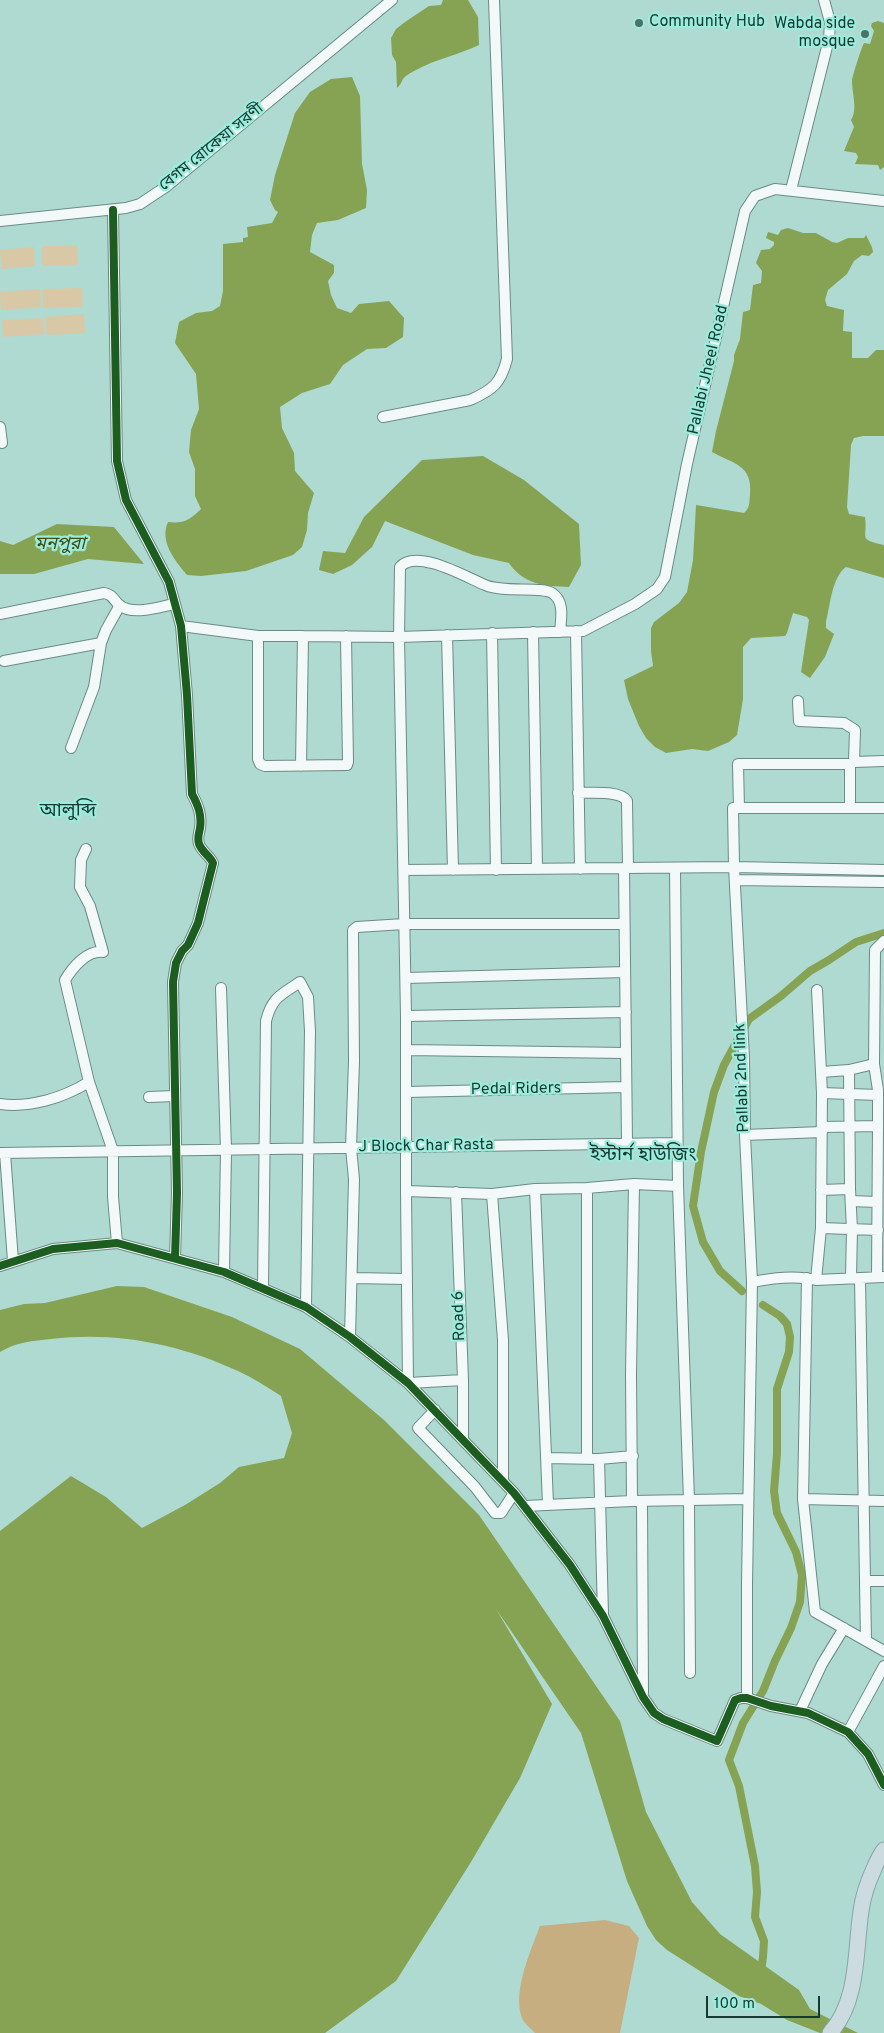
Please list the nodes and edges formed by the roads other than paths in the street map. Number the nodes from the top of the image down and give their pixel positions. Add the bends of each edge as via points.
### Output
1 (392, 0) edge
2 (494, 0) edge
3 (824, 0) edge
4 (791, 190) junction
5 (884, 202) edge
6 (112, 210) junction
7 (0, 220) edge
8 (383, 416) dead end
9 (0, 427) edge
10 (2, 443) dead end
11 (174, 604) junction
12 (120, 605) junction
13 (0, 614) edge
14 (181, 626) junction
15 (580, 631) junction
16 (533, 632) junction
17 (560, 632) junction
18 (492, 633) junction
19 (447, 635) junction
20 (258, 636) junction
21 (303, 636) junction
22 (346, 636) junction
23 (398, 637) junction
24 (101, 643) junction
25 (4, 662) dead end
26 (798, 700) dead end
27 (71, 748) dead end
28 (884, 761) edge
29 (852, 763) junction
30 (301, 766) junction
31 (578, 793) junction
32 (739, 808) junction
33 (850, 808) junction
34 (884, 808) edge
35 (86, 849) dead end
36 (734, 867) junction
37 (626, 868) junction
38 (675, 868) junction
39 (537, 869) junction
40 (580, 869) junction
41 (404, 870) junction
42 (453, 870) junction
43 (496, 870) junction
44 (884, 870) edge
45 (735, 880) junction
46 (884, 882) edge
47 (404, 924) junction
48 (624, 924) junction
49 (884, 941) edge
50 (625, 972) junction
51 (406, 978) junction
52 (220, 988) dead end
53 (817, 990) dead end
54 (626, 1012) junction
55 (406, 1016) junction
56 (407, 1050) junction
57 (626, 1053) junction
58 (874, 1064) junction
59 (849, 1070) junction
60 (822, 1072) junction
61 (89, 1082) junction
62 (626, 1087) junction
63 (406, 1092) junction
64 (880, 1092) edge
65 (822, 1093) junction
66 (849, 1094) junction
67 (175, 1096) junction
68 (148, 1097) dead end
69 (0, 1104) edge
70 (850, 1126) junction
71 (878, 1126) junction
72 (822, 1130) junction
73 (745, 1135) junction
74 (678, 1143) junction
75 (627, 1144) junction
76 (407, 1147) junction
77 (309, 1148) junction
78 (352, 1148) junction
79 (266, 1149) junction
80 (175, 1150) junction
81 (226, 1150) junction
82 (114, 1151) junction
83 (2, 1153) edge
84 (634, 1184) junction
85 (678, 1186) junction
86 (587, 1188) junction
87 (535, 1189) junction
88 (850, 1189) junction
89 (822, 1190) junction
90 (406, 1191) junction
91 (456, 1192) junction
92 (492, 1194) junction
93 (850, 1201) junction
94 (878, 1202) junction
95 (821, 1228) junction
96 (852, 1229) junction
97 (878, 1230) junction
98 (117, 1243) junction
99 (175, 1258) junction
100 (14, 1261) junction
101 (0, 1266) edge
102 (224, 1272) junction
103 (881, 1277) edge
104 (353, 1278) junction
105 (855, 1278) junction
106 (407, 1279) junction
107 (812, 1279) junction
108 (752, 1282) junction
109 (263, 1288) junction
110 (306, 1307) junction
111 (350, 1337) junction
112 (463, 1380) junction
113 (408, 1383) junction
114 (435, 1410) junction
115 (463, 1440) junction
116 (633, 1456) junction
117 (546, 1458) junction
118 (587, 1458) junction
119 (599, 1459) junction
120 (503, 1481) junction
121 (514, 1493) junction
122 (748, 1499) junction
123 (803, 1499) junction
124 (689, 1500) junction
125 (864, 1500) junction
126 (637, 1501) junction
127 (884, 1501) edge
128 (600, 1502) junction
129 (548, 1504) junction
130 (525, 1506) junction
131 (865, 1581) junction
132 (884, 1581) edge
133 (603, 1616) junction
134 (844, 1628) junction
135 (866, 1641) junction
136 (884, 1651) edge
137 (884, 1666) edge
138 (690, 1672) dead end
139 (643, 1698) junction
140 (748, 1698) junction
141 (800, 1710) junction
142 (848, 1732) junction
143 (884, 1785) edge
144 (884, 1850) edge
145 (830, 2033) edge

1 - 6 street, বেগম রোকেয়া সরণী via 167,186 140,204
2 - 8 street via 508,359 495,386 482,395
3 - 4 street via 830,27 829,39
4 - 5 street, Pallabi Jheel Road
4 - 15 street, Pallabi Jheel Road via 775,189 755,196 745,212 663,582 657,590 635,604
6 - 7 street, বেগম রোকেয়া সরণী
6 - 11 street via 118,470 126,500 169,582
9 - 10 street
11 - 12 street via 142,609
11 - 14 street
12 - 13 street via 111,595 104,593
12 - 24 street
14 - 20 street
14 - 67 street via 192,794 199,807 200,846 213,863 198,923 176,963 173,982
15 - 17 street
15 - 31 street
16 - 17 street
16 - 18 street
16 - 39 street
17 - 23 street via 560,604 551,592 491,588 438,564 411,561 403,562 398,572
18 - 19 street
18 - 43 street
19 - 23 street
19 - 42 street
20 - 21 street
20 - 30 street via 258,758 265,766
21 - 22 street
21 - 30 street
22 - 23 street
22 - 30 street via 347,765
23 - 41 street
24 - 25 street
24 - 27 street via 94,687
26 - 29 street via 800,722 844,723 855,730
28 - 29 street
29 - 32 street via 738,764
29 - 33 street
31 - 37 street via 624,796 627,801
31 - 40 street
32 - 33 street
32 - 36 street, Pallabi 2nd link via 733,808
33 - 34 street
35 - 61 street via 81,860 80,887 90,906 103,952 95,951 84,958 65,980
36 - 38 street
36 - 44 street
36 - 45 street, Pallabi 2nd link
37 - 38 street
37 - 40 street
37 - 48 street
38 - 74 street
39 - 40 street
39 - 43 street
41 - 42 street
41 - 47 street
42 - 43 street
45 - 46 street
45 - 73 street, Pallabi 2nd link
47 - 48 street
47 - 51 street
47 - 78 street via 357,927 353,930
48 - 50 street
49 - 58 street via 875,950
50 - 51 street
50 - 54 street
51 - 55 street
52 - 81 street
53 - 60 street
54 - 55 street
54 - 57 street
55 - 56 street
56 - 57 street
56 - 63 street
57 - 62 street
58 - 59 street
58 - 64 street
59 - 60 street
59 - 66 street
60 - 65 street
61 - 69 street via 72,1093 49,1099 27,1104
61 - 82 street
62 - 63 street, Pedal Riders
62 - 75 street
63 - 76 street
64 - 66 street
64 - 71 street
65 - 66 street
65 - 72 street
66 - 70 street
67 - 68 street
67 - 80 street
70 - 71 street
70 - 72 street
70 - 88 street
71 - 94 street
72 - 73 street
72 - 89 street
73 - 108 street, Pallabi 2nd link
74 - 75 street, J Block Char Rasta
74 - 85 street
75 - 76 street, J Block Char Rasta
76 - 78 street, J Block Char Rasta
76 - 90 street
77 - 78 street, J Block Char Rasta
77 - 79 street, J Block Char Rasta
77 - 79 street via 309,1013 308,998 300,982 276,997 266,1021
77 - 110 street
78 - 104 street
79 - 81 street, J Block Char Rasta
79 - 109 street
80 - 81 street, J Block Char Rasta
80 - 82 street, J Block Char Rasta
80 - 99 street
81 - 102 street
82 - 83 street, J Block Char Rasta
82 - 98 street via 112,1198
83 - 100 street
84 - 85 street
84 - 86 street
84 - 116 street
85 - 124 street
86 - 87 street
86 - 118 street
87 - 92 street
87 - 117 street
88 - 89 street
88 - 93 street
89 - 95 street
90 - 91 street
90 - 106 street
91 - 92 street
91 - 112 street, Road 6
92 - 120 street via 502,1340
93 - 94 street
93 - 96 street
94 - 97 street
95 - 96 street
95 - 107 street
96 - 97 street
96 - 105 street
97 - 103 street
98 - 99 street
98 - 100 street via 54,1249
99 - 102 street
100 - 101 street
102 - 109 street
103 - 105 street
104 - 106 street
104 - 111 street
105 - 107 street
105 - 125 street
106 - 113 street
107 - 108 street via 774,1278
107 - 123 street
108 - 122 street, Pallabi 2nd link
109 - 110 street
110 - 111 street
111 - 113 street
112 - 113 street
112 - 115 street, Road 6
113 - 114 street
114 - 115 street
114 - 121 street via 418,1428 475,1487 495,1514 500,1513
115 - 120 street
116 - 119 street
116 - 126 street
117 - 118 street
117 - 129 street
118 - 119 street
119 - 128 street
120 - 121 street
121 - 130 street
122 - 124 street
122 - 140 street, Pallabi 2nd link
123 - 125 street
123 - 134 street via 816,1612
124 - 126 street
124 - 138 street
125 - 127 street
125 - 131 street
126 - 128 street
126 - 139 street
128 - 129 street
128 - 133 street
129 - 130 street
130 - 133 street via 570,1565
131 - 132 street
131 - 135 street
133 - 139 street
134 - 135 street
134 - 141 street
135 - 136 street
137 - 142 street
139 - 140 street via 663,1719 717,1741 736,1700
140 - 141 street via 771,1706
141 - 142 street
142 - 143 street via 868,1754
144 - 145 highway via 867,1884 850,1996

